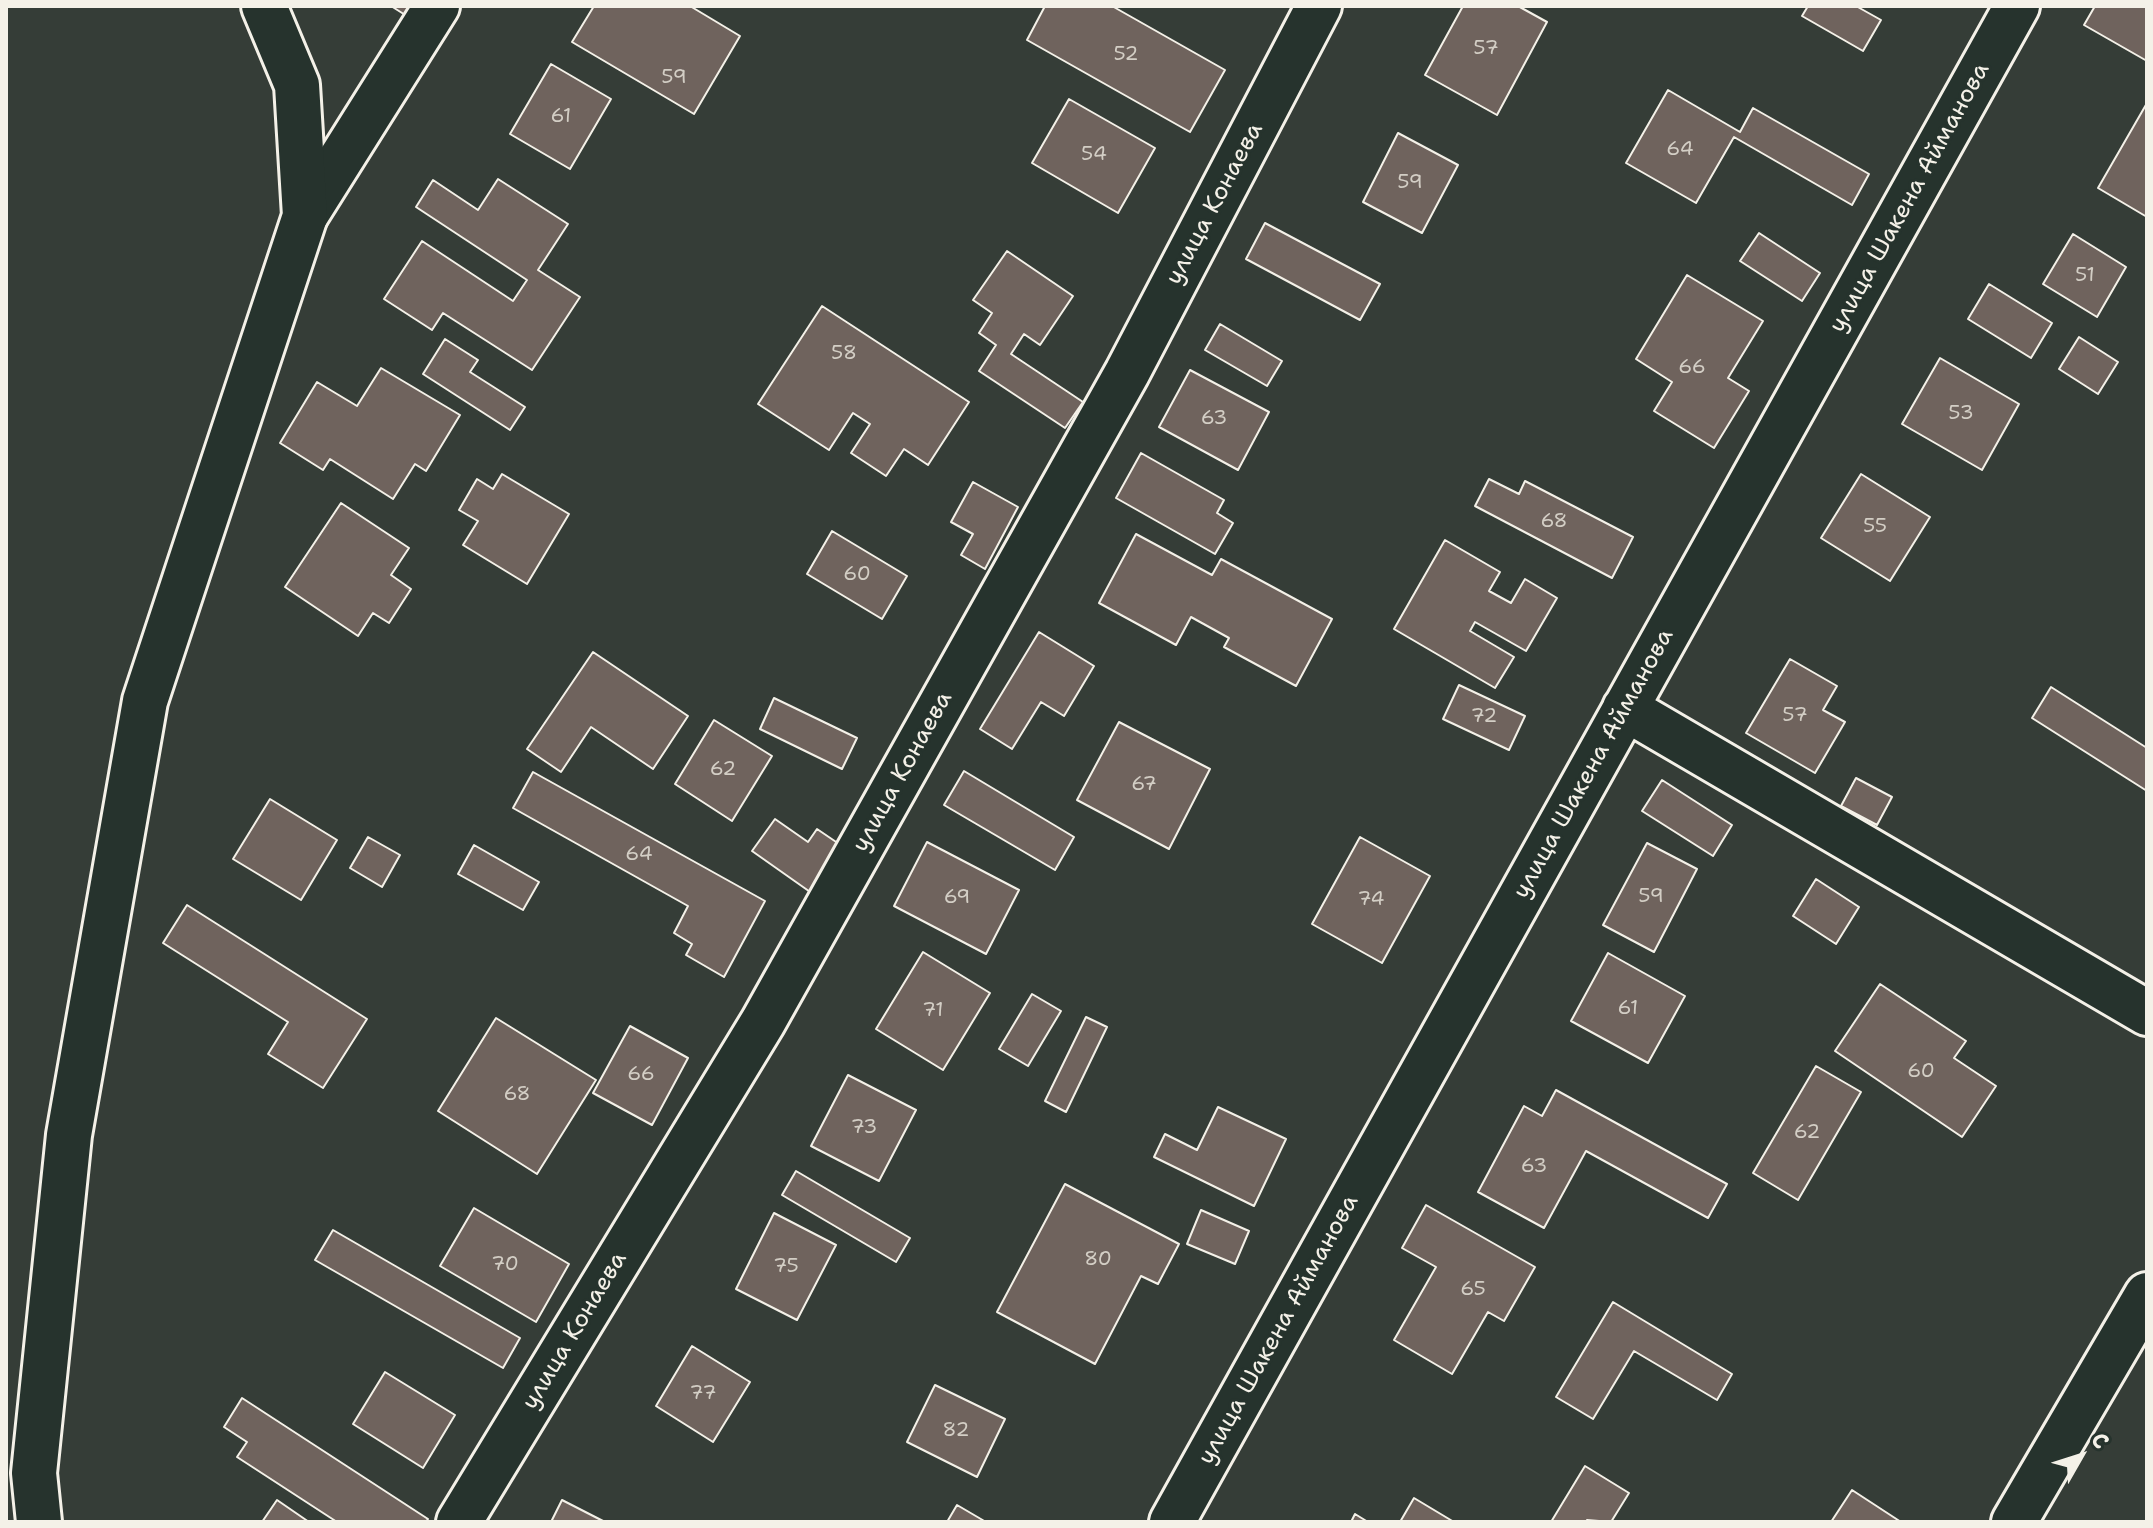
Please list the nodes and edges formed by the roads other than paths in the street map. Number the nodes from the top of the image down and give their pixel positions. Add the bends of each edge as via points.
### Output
1 (264, 6) edge
2 (437, 6) edge
3 (1319, 6) edge
4 (2017, 6) edge
5 (305, 216) junction
6 (1625, 708) junction
7 (2147, 1013) edge
8 (2147, 1295) edge
9 (39, 1522) edge
10 (459, 1522) edge
11 (1172, 1522) edge
12 (2014, 1522) edge

1 - 5 street via 297,85
2 - 5 street
3 - 10 street, улица Конаева via 1127,373 763,1022
4 - 6 street, улица Шакена Айманова
5 - 9 street via 145,701 69,1135 34,1473
6 - 7 street
6 - 11 street, улица Шакена Айманова
8 - 12 street

